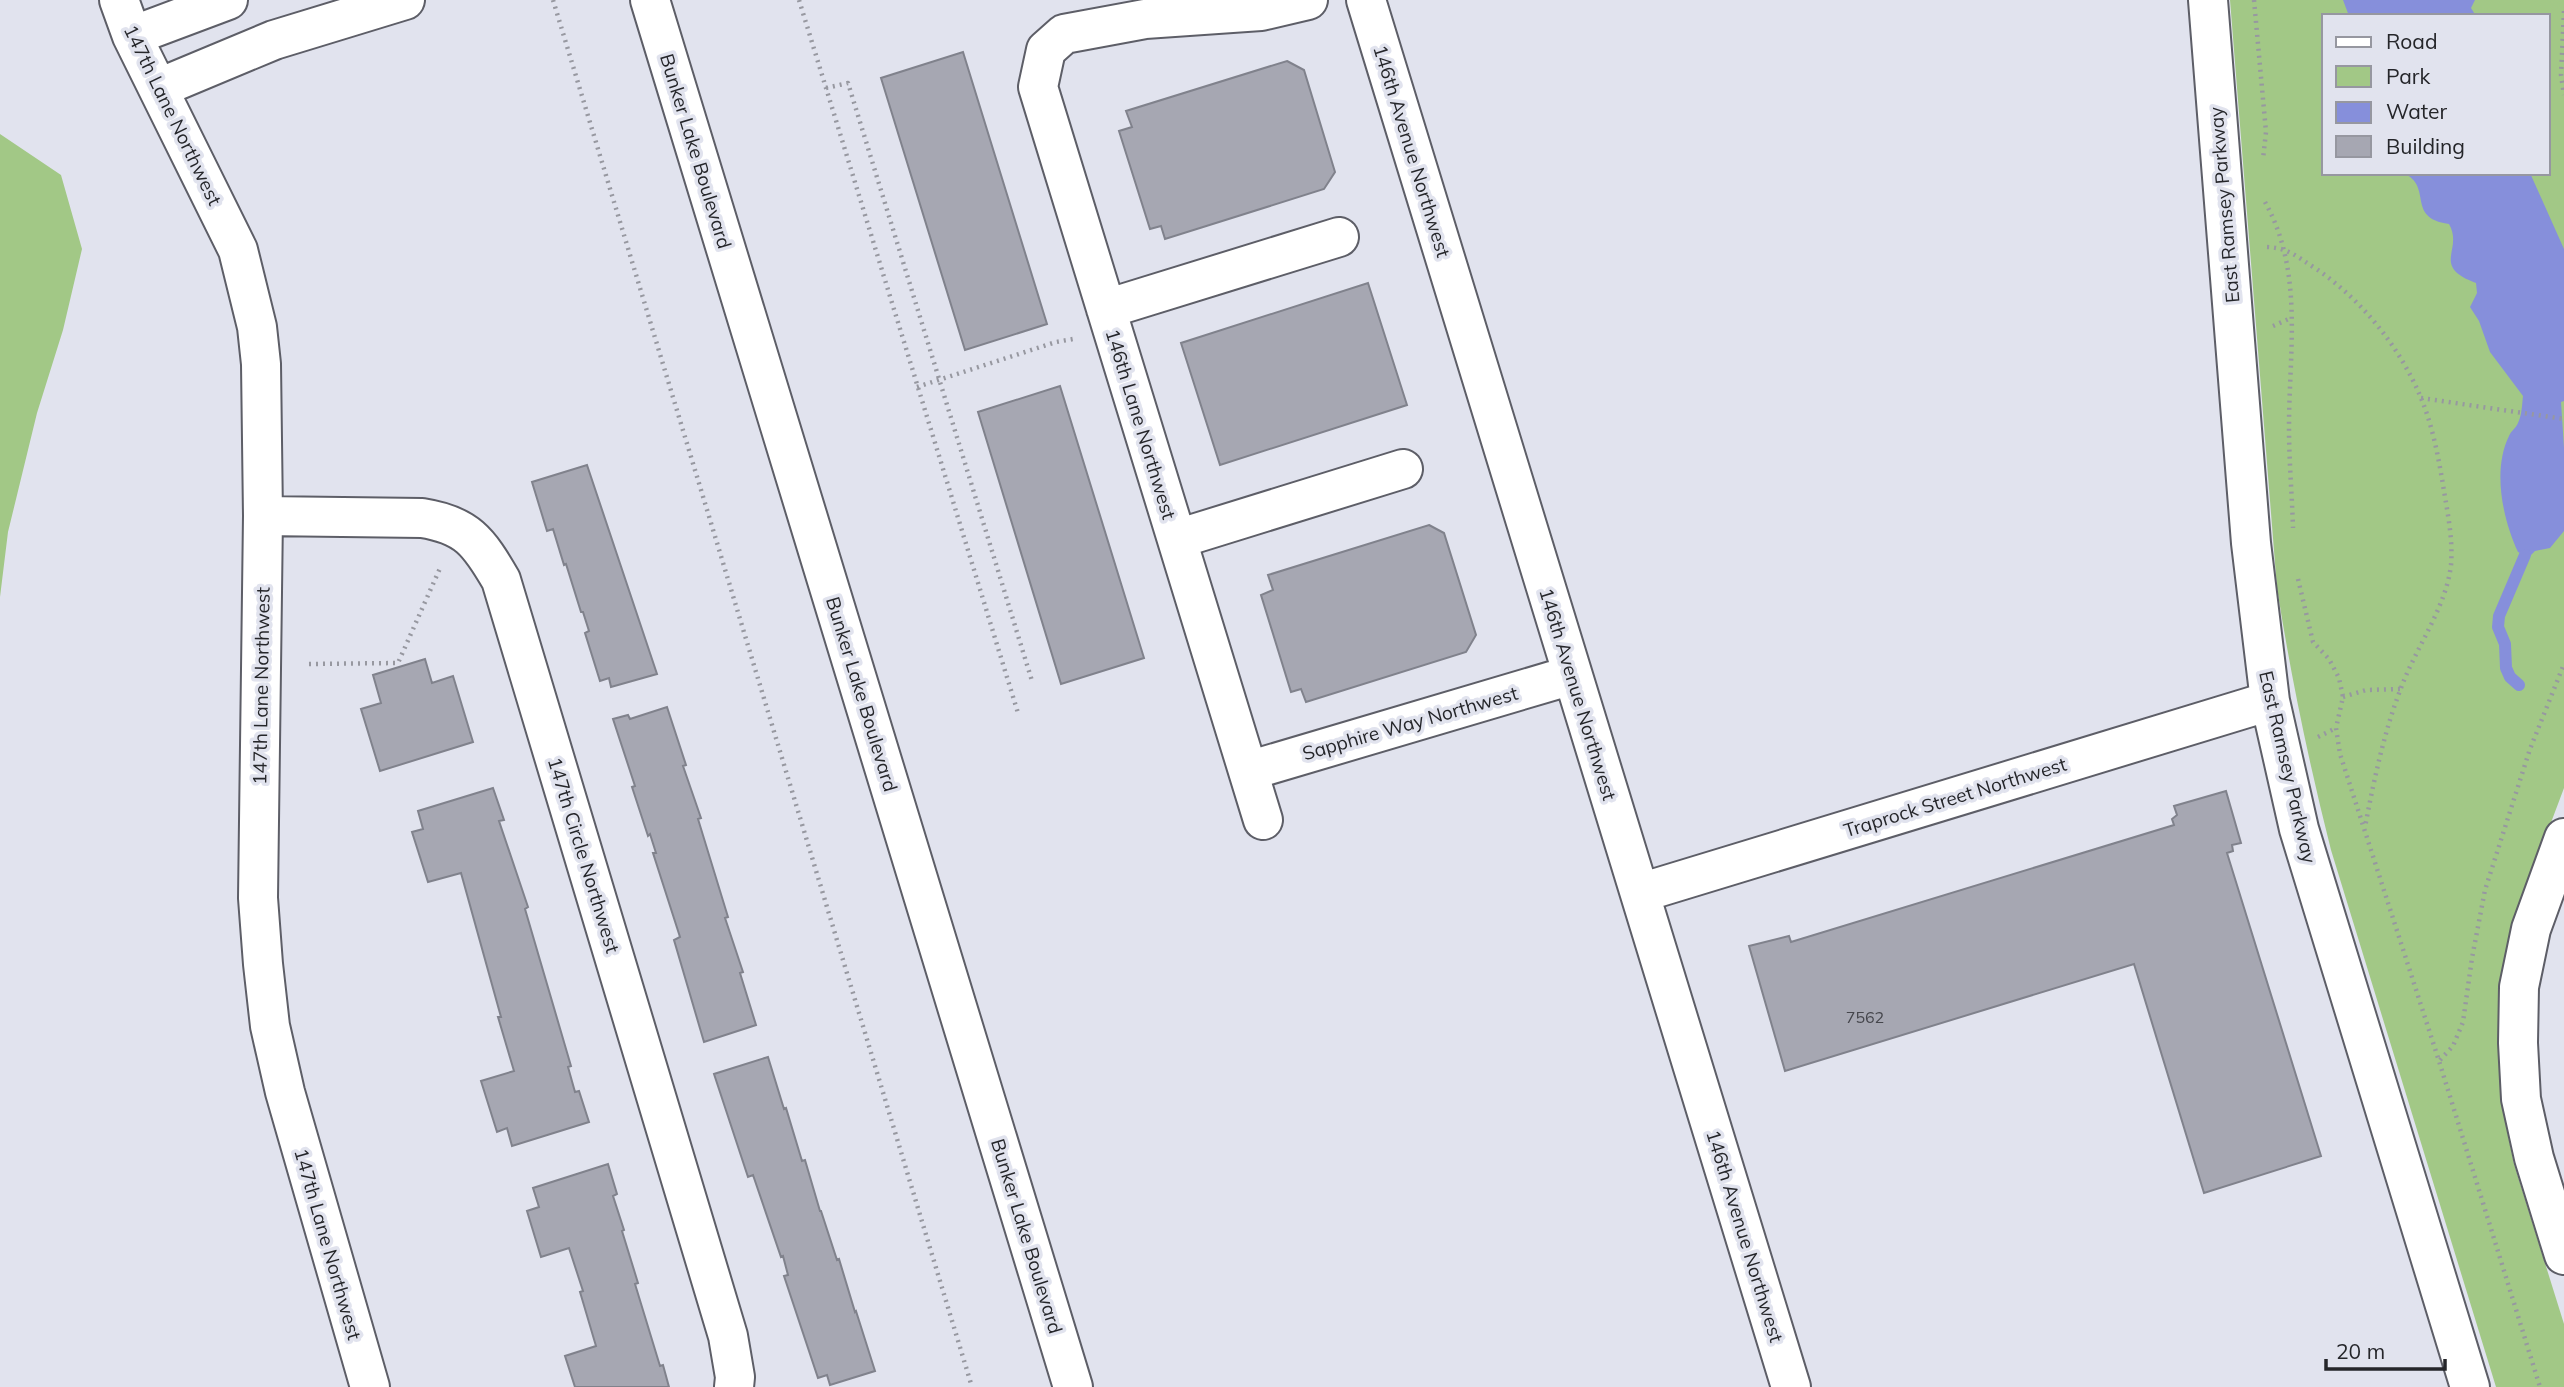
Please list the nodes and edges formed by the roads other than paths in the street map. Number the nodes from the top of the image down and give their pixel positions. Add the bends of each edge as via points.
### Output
1 (118, 0) edge
2 (228, 0) edge
3 (405, 0) edge
4 (650, 0) edge
5 (1308, 0) edge
6 (1366, 0) edge
7 (2208, 0) edge
8 (132, 36) junction
9 (159, 88) junction
10 (1339, 237) dead end
11 (1110, 321) junction
12 (1403, 469) dead end
13 (262, 516) junction
14 (1177, 539) junction
15 (1572, 675) junction
16 (2270, 701) junction
17 (1248, 771) junction
18 (1263, 820) dead end
19 (2564, 838) edge
20 (1640, 893) junction
21 (2564, 1255) edge
22 (370, 1387) edge
23 (734, 1387) edge
24 (1073, 1387) edge
25 (1791, 1387) edge
26 (2470, 1387) edge

1 - 8 street, 147th Lane Northwest
2 - 8 street
3 - 9 street via 274,40
4 - 24 street, Bunker Lake Boulevard
5 - 11 street, 146th Lane Northwest via 1261,11 1145,19 1064,34 1046,50 1038,86
6 - 15 street, 146th Avenue Northwest
7 - 16 street, East Ramsey Parkway via 2251,543
8 - 9 street, 147th Lane Northwest
9 - 13 street, 147th Lane Northwest via 238,250 249,288 261,364
10 - 11 street
11 - 14 street, 146th Lane Northwest
12 - 14 street
13 - 22 street, 147th Lane Northwest via 258,898 262,964 285,1092
13 - 23 street, 147th Circle Northwest via 441,521 463,530 482,548 501,580 728,1336
14 - 17 street, 146th Lane Northwest
15 - 17 street, Sapphire Way Northwest
15 - 20 street, 146th Avenue Northwest
16 - 20 street, Traprock Street Northwest
16 - 26 street, East Ramsey Parkway via 2299,829
17 - 18 street, 146th Lane Northwest
19 - 21 street via 2531,929 2519,987 2518,1043 2521,1099
20 - 25 street, 146th Avenue Northwest

